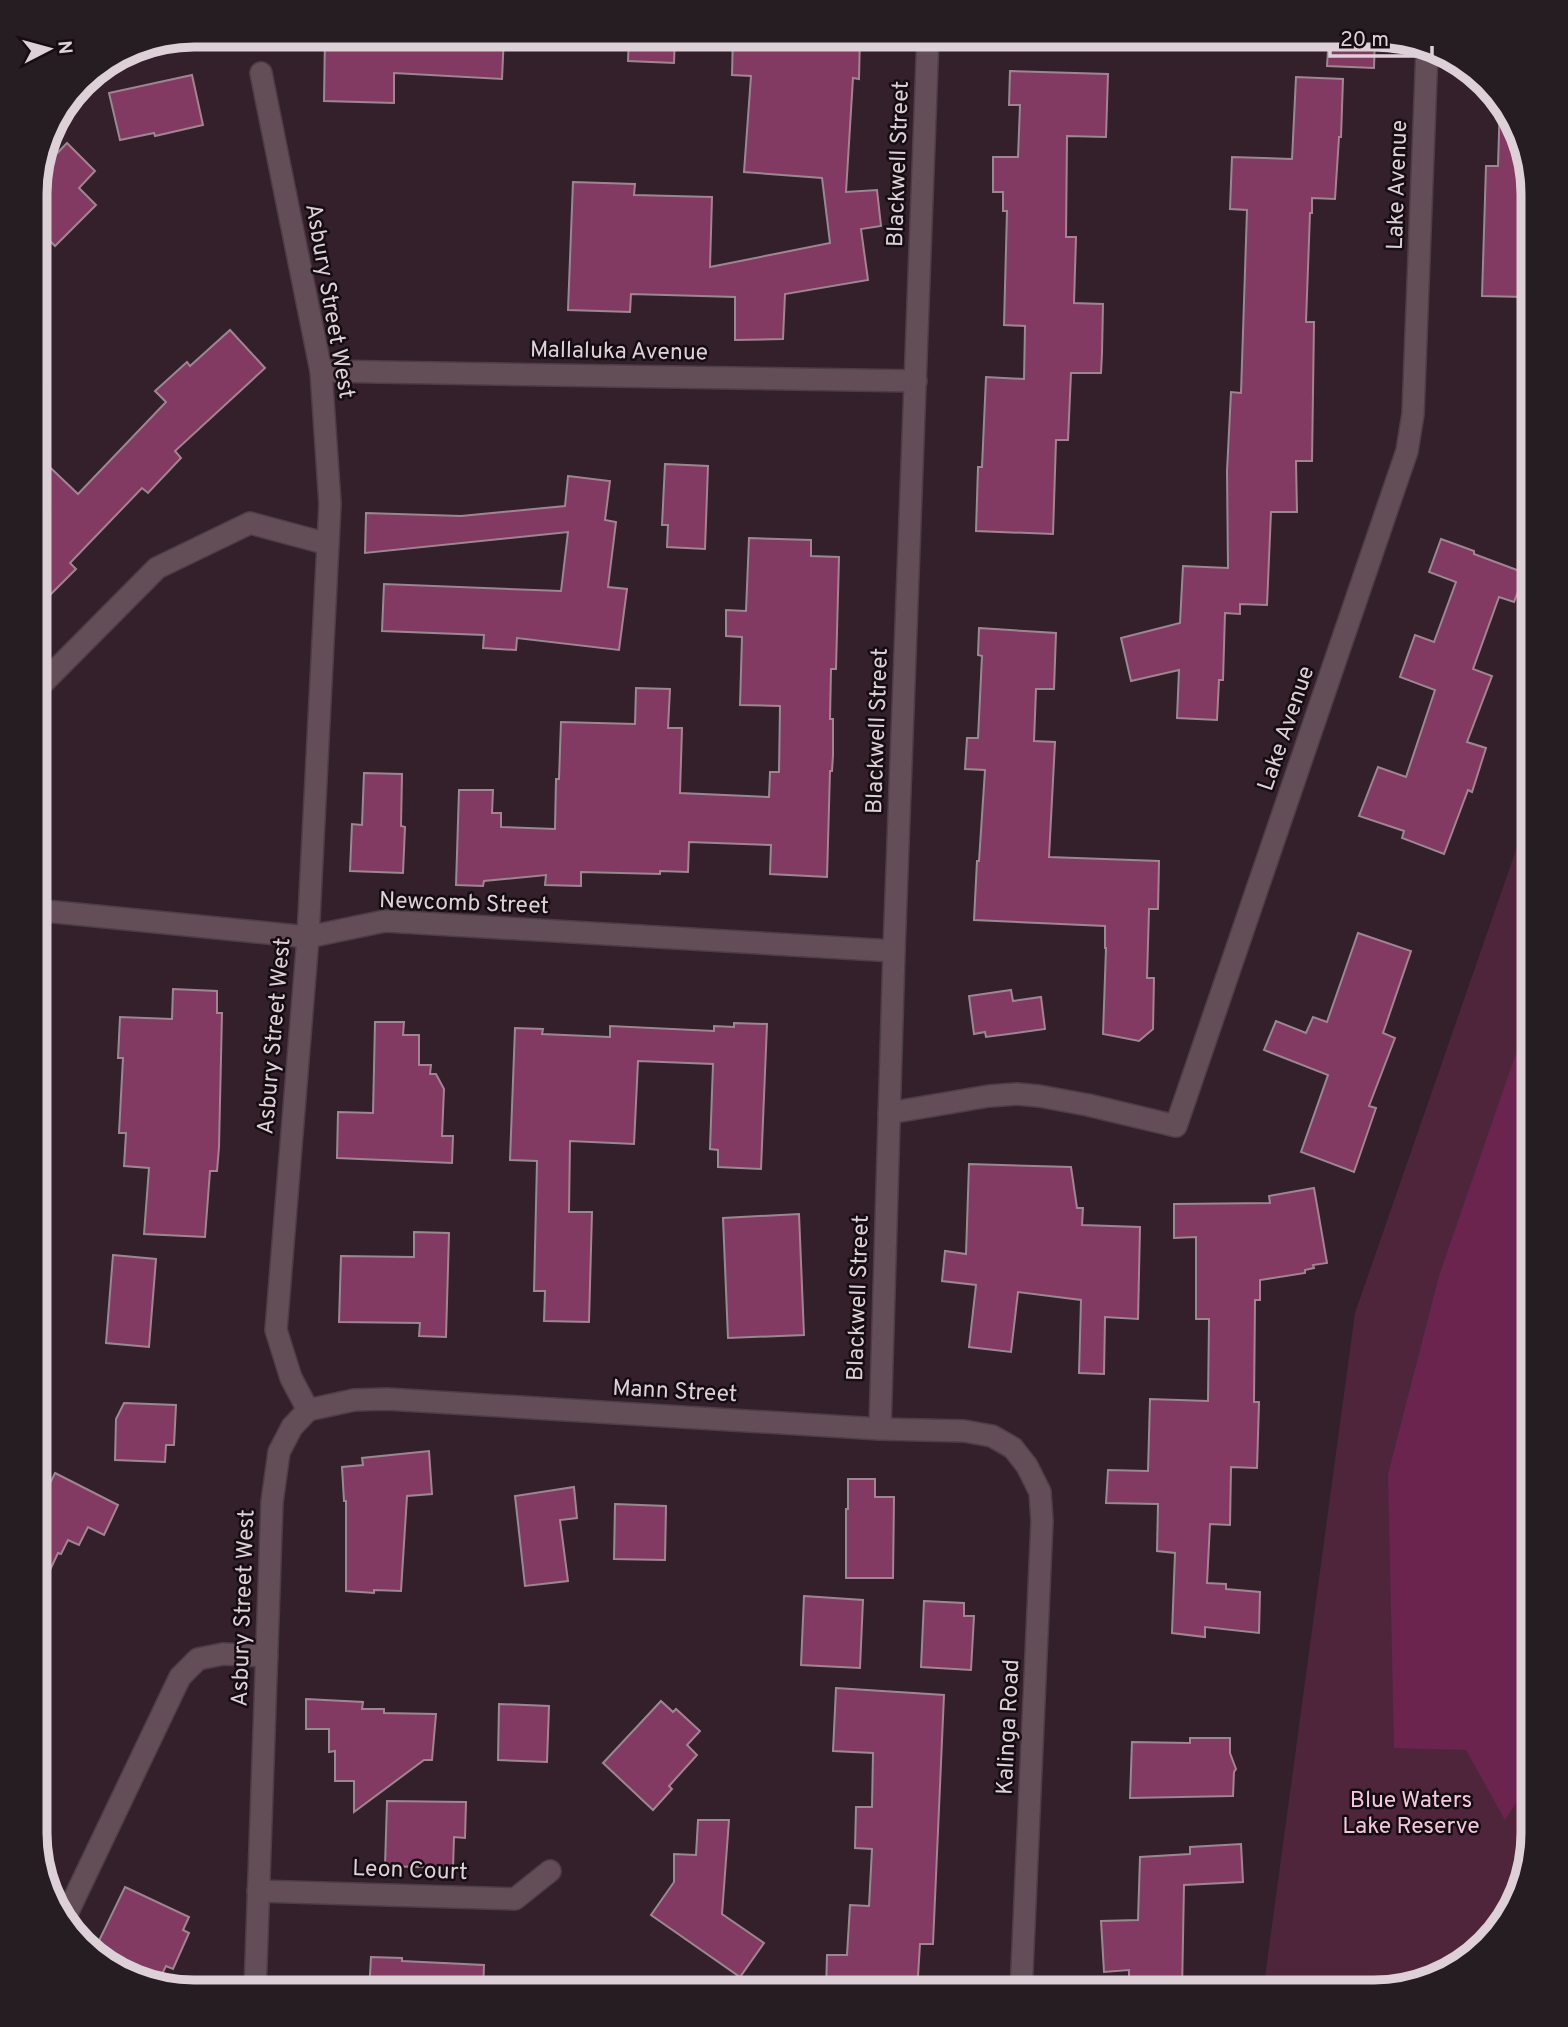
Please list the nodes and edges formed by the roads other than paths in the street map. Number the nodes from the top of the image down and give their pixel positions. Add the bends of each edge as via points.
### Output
1 (928, 48) edge
2 (1427, 57) edge
3 (261, 74) dead end
4 (321, 371) junction
5 (916, 381) junction
6 (328, 544) junction
7 (48, 678) edge
8 (48, 911) edge
9 (308, 937) junction
10 (894, 951) junction
11 (889, 1113) junction
12 (308, 1410) junction
13 (880, 1429) junction
14 (1027, 1466) joint
15 (267, 1656) junction
16 (550, 1871) dead end
17 (258, 1891) junction
18 (69, 1909) edge
19 (255, 1980) edge
20 (1022, 1980) edge

1 - 5 street, Blackwell Street
2 - 11 street, Lake Avenue via 1413,414 1407,451 1177,1126 1017,1094
3 - 4 street, Asbury Street West
4 - 5 street, Mallaluka Avenue
4 - 6 street, Asbury Street West via 330,503
5 - 10 street, Blackwell Street
6 - 7 street via 250,523 158,568
6 - 9 street, Asbury Street West
8 - 9 street, Newcomb Street
9 - 10 street, Newcomb Street via 385,921
9 - 12 street, Asbury Street West via 276,1330 290,1378
10 - 11 street, Blackwell Street
11 - 13 street, Blackwell Street
12 - 13 street, Mann Street via 387,1399
12 - 15 street, Asbury Street West via 292,1427 279,1452 272,1502
13 - 14 street, Mann Street via 992,1436 1013,1448
14 - 20 street, Kalinga Road via 1040,1492 1042,1521
15 - 17 street, Asbury Street West
15 - 18 street via 223,1654 198,1659 180,1677
16 - 17 street, Leon Court via 515,1899
17 - 19 street, Asbury Street West

